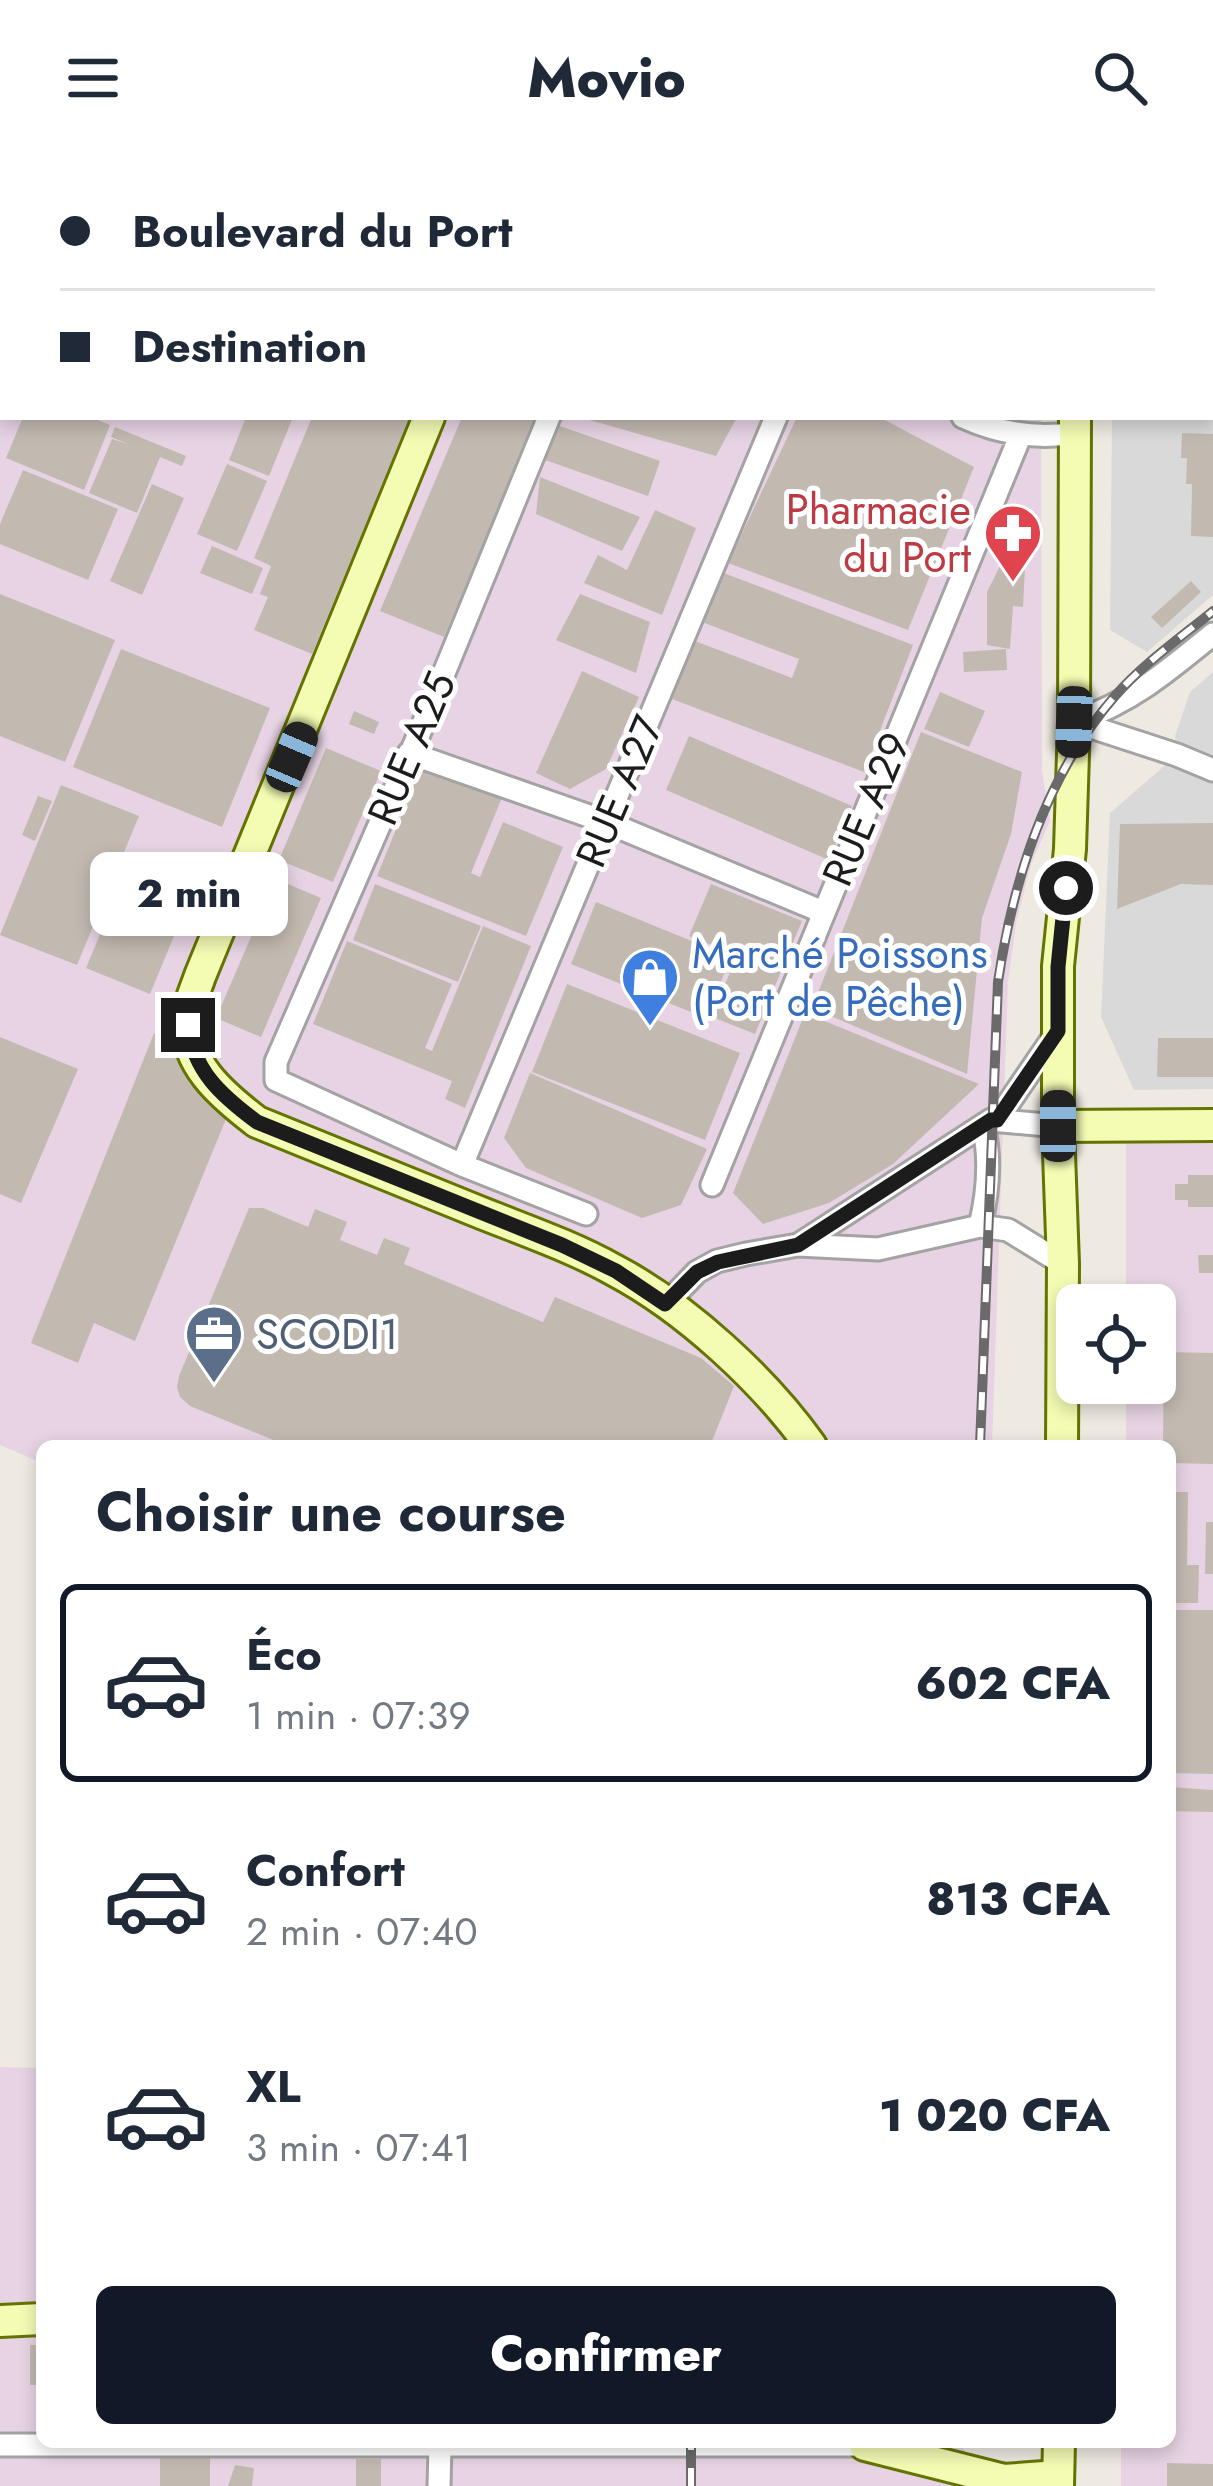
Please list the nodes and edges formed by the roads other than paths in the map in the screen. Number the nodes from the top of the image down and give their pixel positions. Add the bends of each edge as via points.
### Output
1 (428, 420) edge
2 (548, 420) edge
3 (775, 420) edge
4 (970, 420) edge
5 (1075, 425) edge
6 (1021, 434) junction
7 (1213, 634) edge
8 (1076, 721) junction
9 (409, 753) junction
10 (1213, 770) edge
11 (606, 822) junction
12 (823, 912) junction
13 (1058, 1031) junction
14 (990, 1122) junction
15 (1213, 1125) edge
16 (1058, 1126) junction
17 (462, 1165) junction
18 (712, 1185) dead end
19 (586, 1214) dead end
20 (980, 1226) junction
21 (798, 1245) junction
22 (1064, 1264) junction
23 (665, 1304) junction
24 (807, 1440) edge
25 (1062, 1440) edge
26 (36, 2319) edge
27 (0, 2321) edge
28 (0, 2445) edge
29 (36, 2445) edge
30 (440, 2448) edge
31 (890, 2448) edge
32 (1059, 2448) edge
33 (991, 2480) edge
34 (1058, 2481) edge
35 (439, 2486) edge

1 - 23 street via 200,976 188,1010 190,1042 202,1071 257,1122 562,1245
2 - 9 street, RUE A25
3 - 11 street, RUE A27
4 - 6 street
5 - 6 street
5 - 8 street
6 - 12 street, RUE A29
7 - 8 street via 1132,697
8 - 10 street
8 - 13 street
9 - 11 street
9 - 17 street, RUE A25 via 276,1062 276,1079
11 - 12 street
11 - 17 street, RUE A27
12 - 18 street, RUE A29
13 - 14 street
13 - 16 street
14 - 16 street
14 - 20 street
14 - 21 street
15 - 16 street
16 - 22 street
17 - 19 street
20 - 21 street via 878,1249
20 - 22 street via 1008,1230
21 - 23 street via 718,1262
22 - 25 street
23 - 24 street via 750,1373
26 - 27 street
28 - 29 street
30 - 35 street
31 - 33 street
32 - 34 street
33 - 34 street

